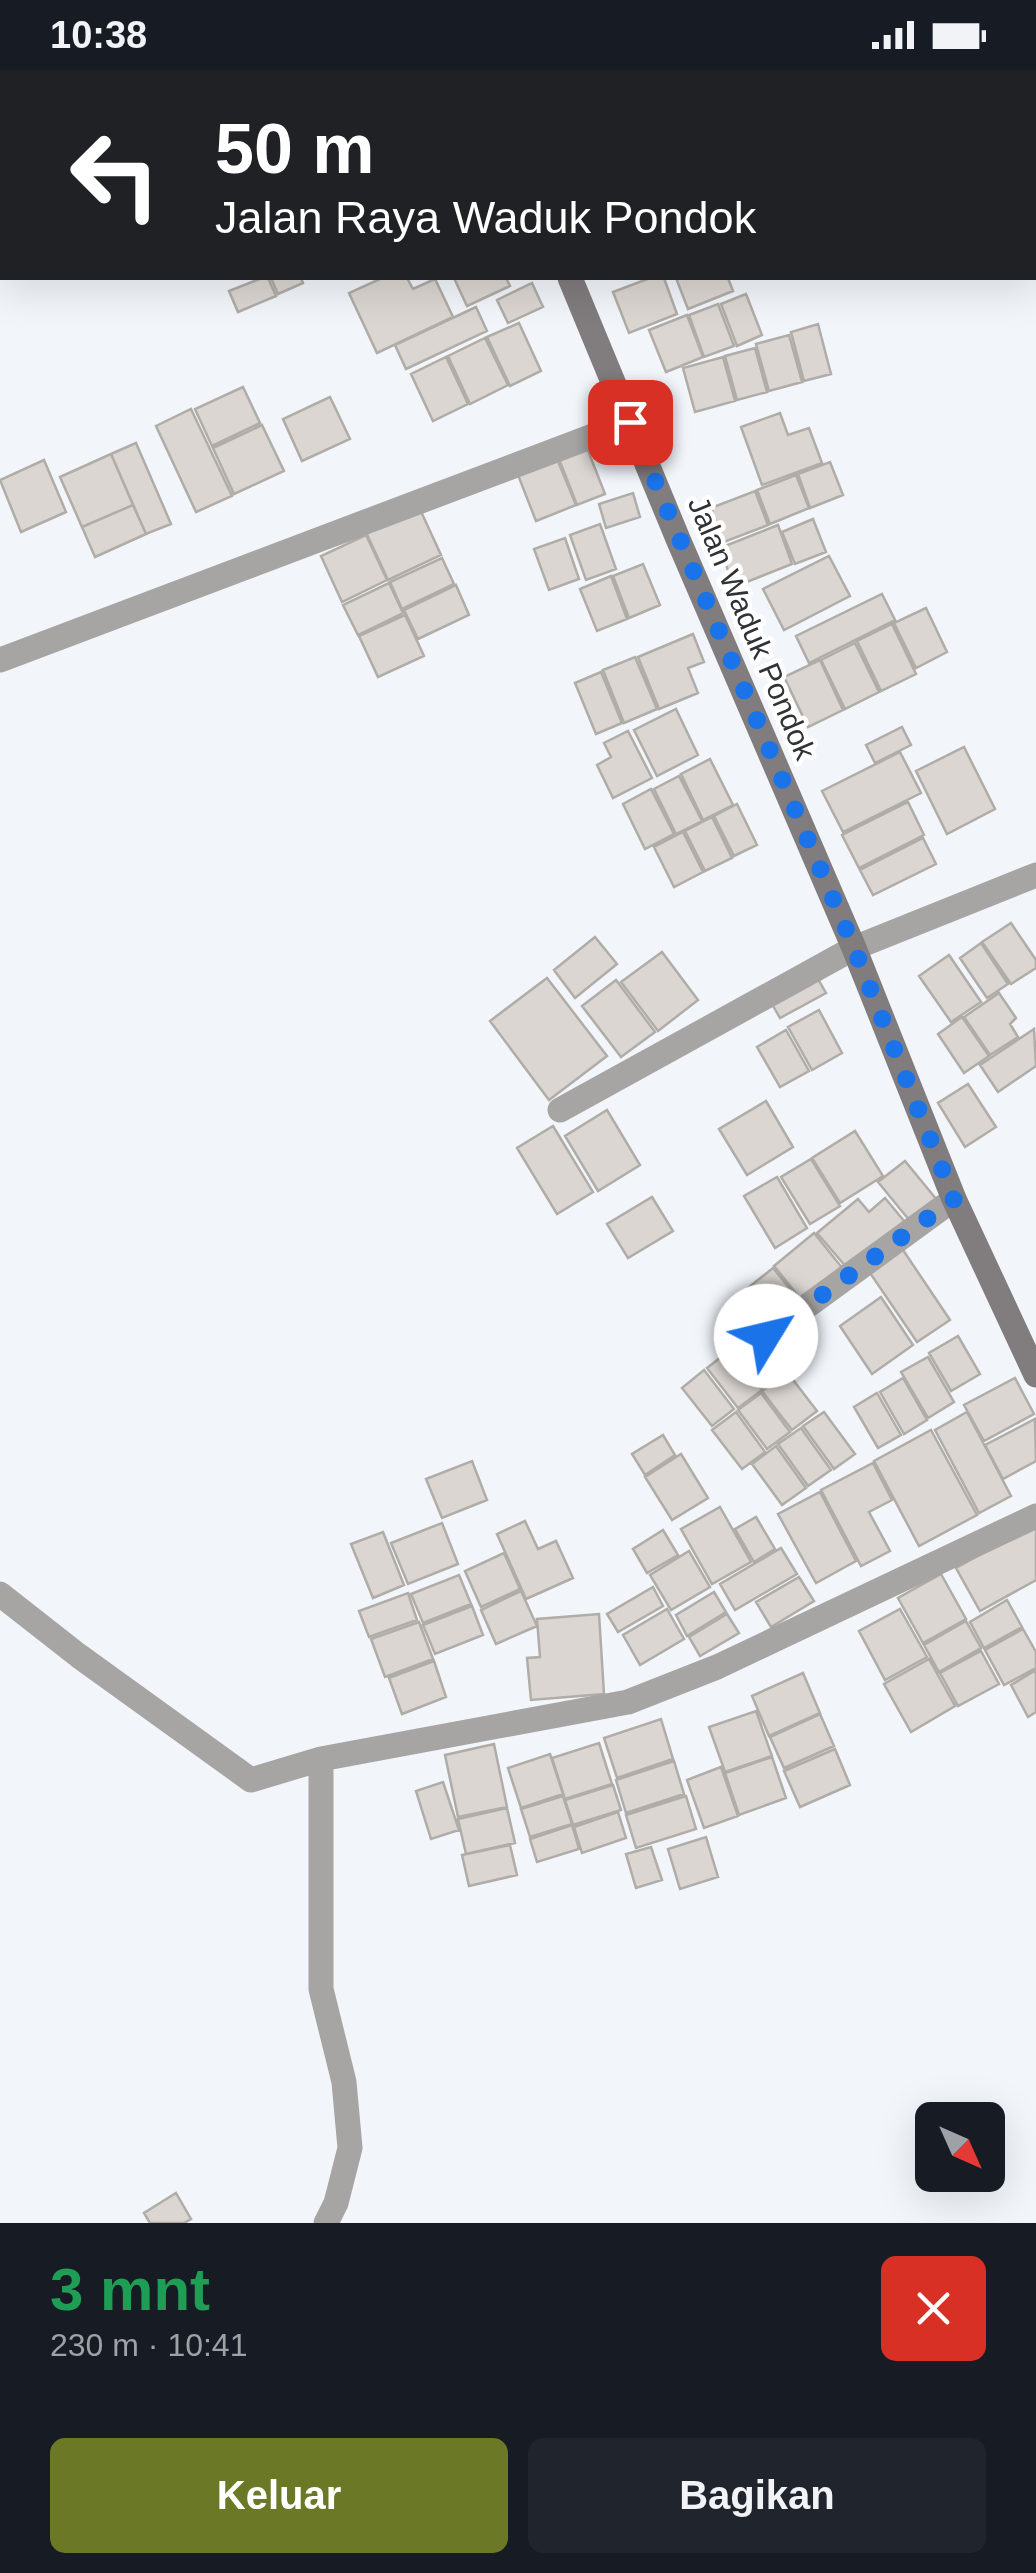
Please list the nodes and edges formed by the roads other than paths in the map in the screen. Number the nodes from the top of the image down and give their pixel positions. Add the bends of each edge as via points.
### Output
1 (571, 280) edge
2 (630, 422) junction
3 (0, 660) edge
4 (1036, 875) edge
5 (854, 948) junction
6 (560, 1110) dead end
7 (954, 1199) junction
8 (766, 1336) dead end
9 (1036, 1375) edge
10 (1036, 1516) edge
11 (0, 1594) edge
12 (321, 1758) junction
13 (326, 2223) edge

1 - 2 street, Jalan Waduk Pondok
2 - 3 street
2 - 5 street, Jalan Waduk Pondok
4 - 5 street
5 - 6 street
5 - 7 street, Jalan Waduk Pondok
7 - 8 street
7 - 9 street, Jalan Waduk Pondok
10 - 12 street via 717,1667 628,1702
11 - 12 street via 251,1780
12 - 13 street via 321,1989 344,2082 350,2148

